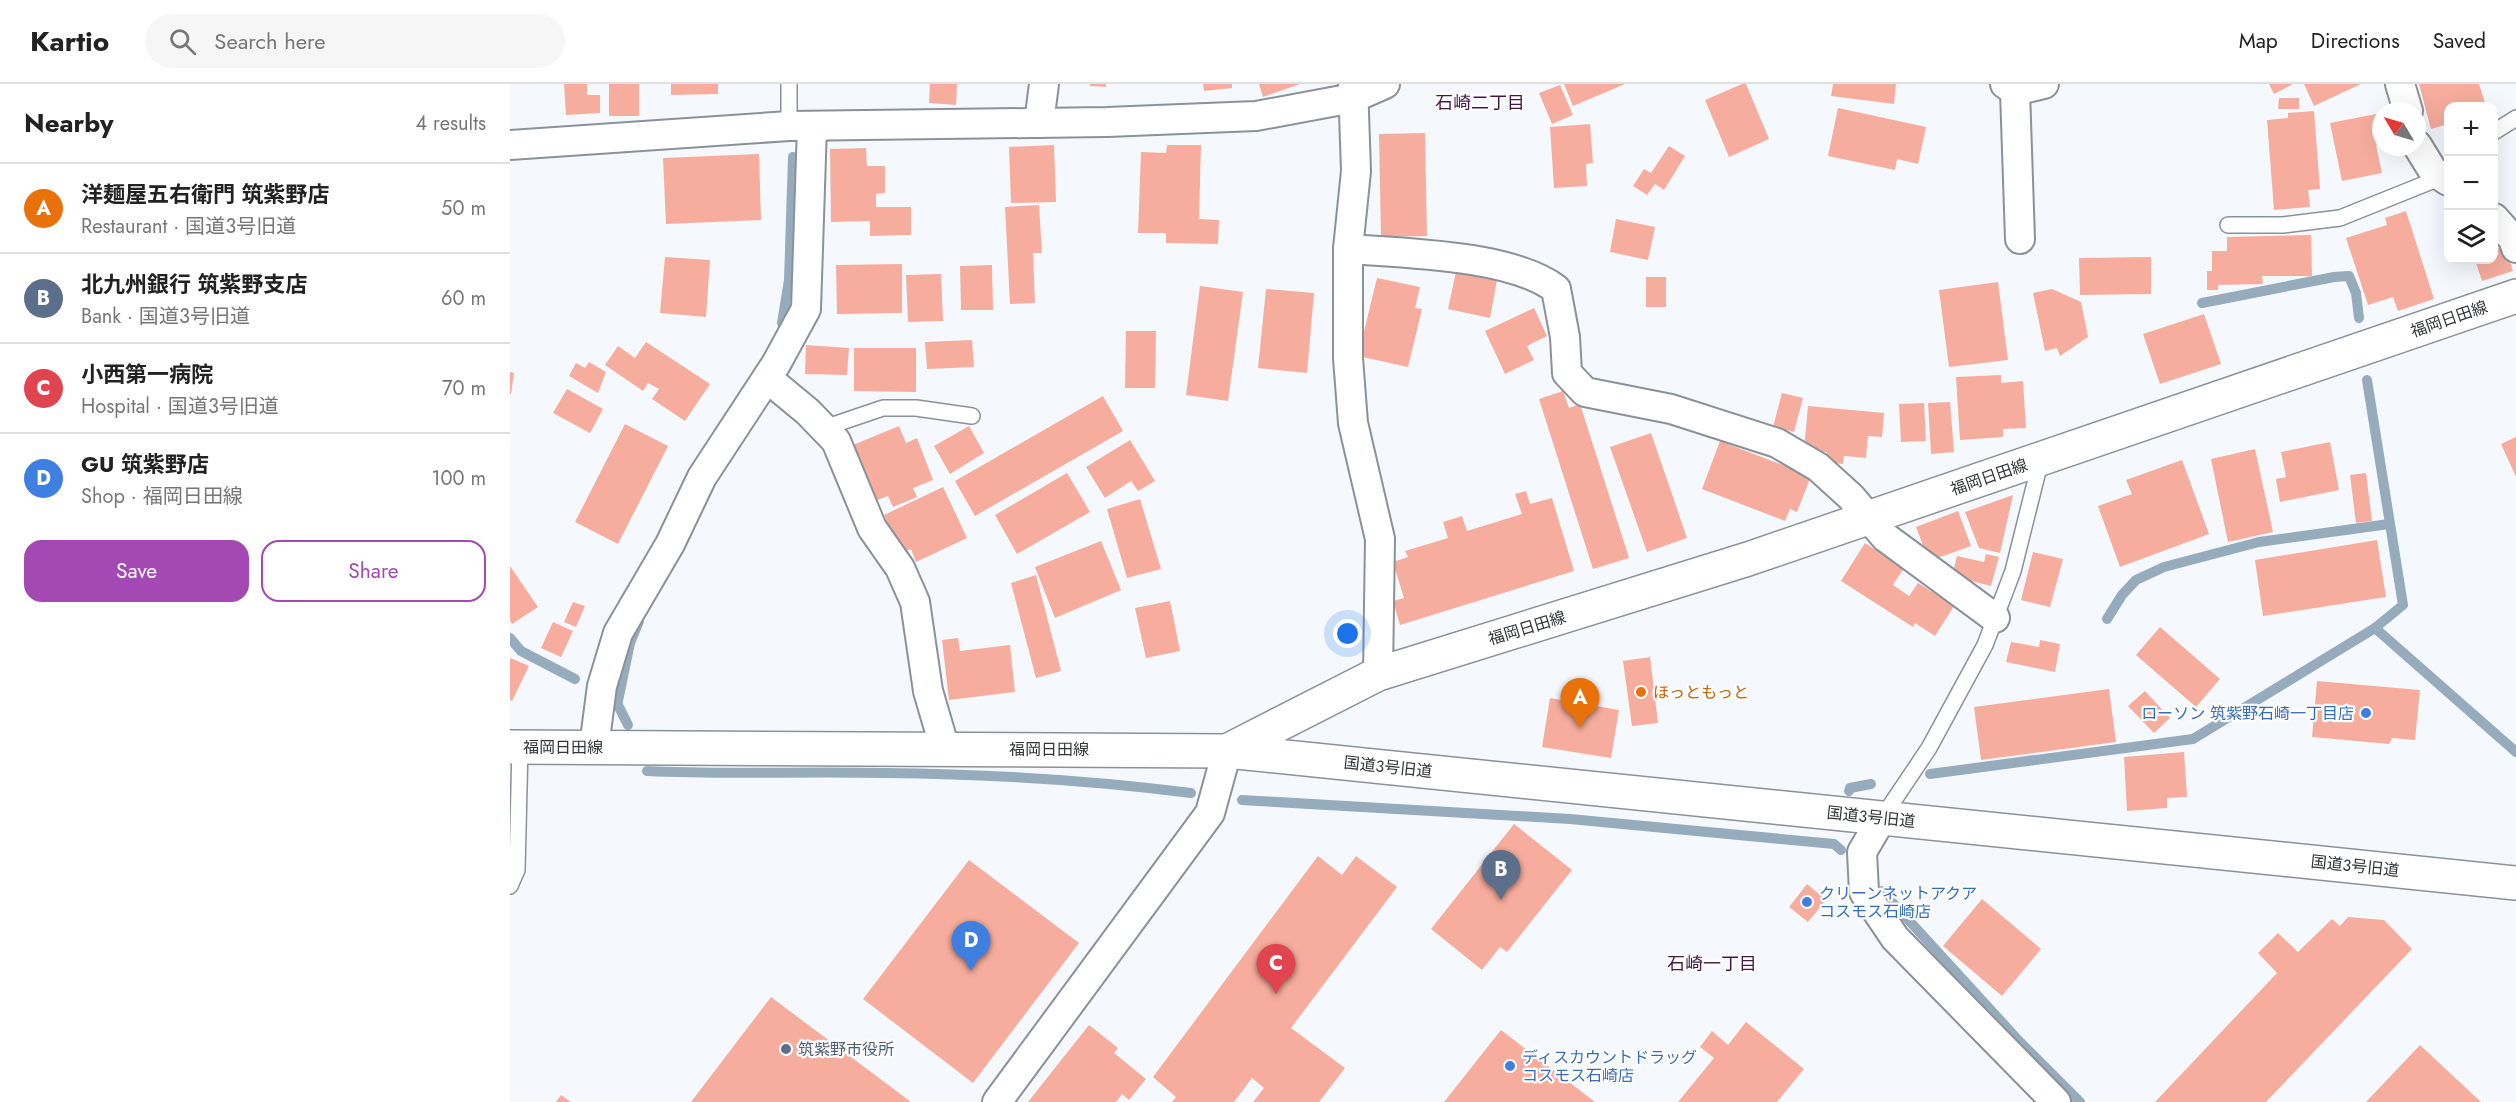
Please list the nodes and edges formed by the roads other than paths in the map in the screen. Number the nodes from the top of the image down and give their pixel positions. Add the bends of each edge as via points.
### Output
1 (789, 84) edge
2 (1044, 84) edge
3 (1385, 84) edge
4 (2044, 84) edge
5 (2400, 84) edge
6 (2010, 88) edge
7 (1353, 91) edge
8 (2405, 102) edge
9 (2516, 118) edge
10 (1039, 123) junction
11 (801, 126) junction
12 (2498, 129) edge
13 (510, 145) edge
14 (2426, 154) edge
15 (2443, 172) edge
16 (2498, 224) edge
17 (2228, 225) dead end
18 (2020, 239) dead end
19 (2516, 248) edge
20 (1348, 249) junction
21 (2516, 296) edge
22 (767, 378) junction
23 (972, 416) dead end
24 (824, 428) junction
25 (2041, 459) junction
26 (1869, 518) junction
27 (1995, 618) junction
28 (1378, 674) junction
29 (515, 747) edge
30 (594, 747) junction
31 (945, 749) junction
32 (1227, 751) junction
33 (1882, 818) junction
34 (2516, 883) edge
35 (510, 886) edge
36 (997, 1102) edge
37 (2056, 1102) edge

1 - 11 lane
2 - 10 street
3 - 7 street
4 - 6 street
5 - 8 street
6 - 18 street
7 - 10 street via 1257,116
7 - 20 street via 1356,171
9 - 12 lane
10 - 11 street
11 - 13 street
11 - 22 street via 806,309
14 - 15 street
15 - 17 lane via 2340,218 2283,225
16 - 19 street
20 - 26 street via 1476,260 1543,279 1556,289 1567,373 1585,392 1671,408 1777,443 1818,466
20 - 28 street via 1348,358 1353,423 1380,539
21 - 25 main road, 福岡日田線
22 - 24 street
22 - 30 street via 702,477 670,544 618,633 602,686
23 - 24 lane via 883,408
24 - 31 street via 836,441 872,528 900,568 915,602 928,690
25 - 26 main road, 福岡日田線
25 - 27 lane via 2013,571
26 - 27 street via 1885,537
26 - 28 main road, 福岡日田線
27 - 33 lane via 1985,645 1929,748
28 - 32 main road, 福岡日田線
29 - 30 main road, 福岡日田線
29 - 35 lane via 516,870
30 - 31 main road, 福岡日田線
31 - 32 main road, 福岡日田線
32 - 33 main road, 国道3号旧道
32 - 36 street via 1210,813
33 - 34 main road, 国道3号旧道
33 - 37 street via 1862,852 1864,892 1895,938

